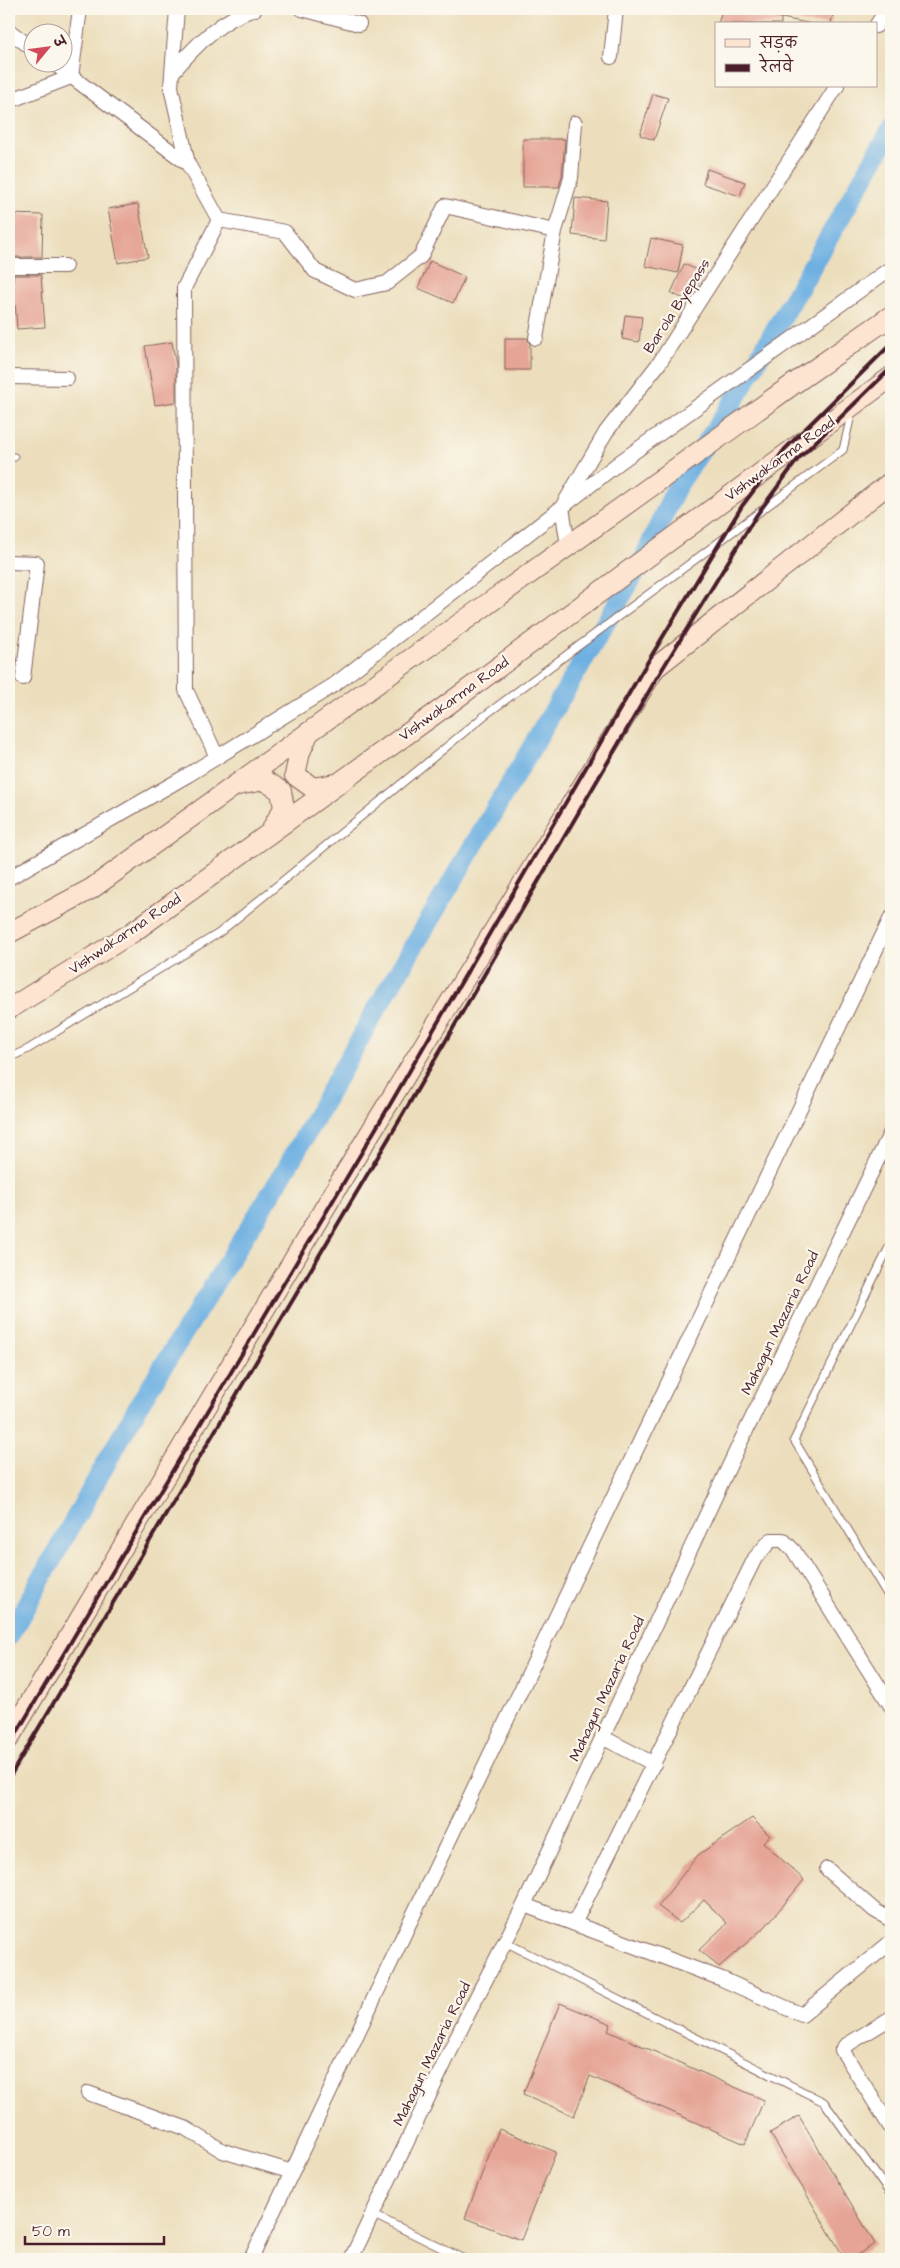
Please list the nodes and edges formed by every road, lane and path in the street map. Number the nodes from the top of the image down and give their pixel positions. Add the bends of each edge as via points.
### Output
1 (80, 9) edge
2 (177, 9) edge
3 (255, 9) edge
4 (302, 9) edge
5 (616, 9) edge
6 (887, 9) edge
7 (878, 23) edge
8 (359, 24) dead end
9 (9, 31) edge
10 (22, 41) edge
11 (611, 57) dead end
12 (65, 72) edge
13 (172, 73) junction
14 (71, 77) junction
15 (837, 88) edge
16 (9, 102) edge
17 (575, 123) dead end
18 (188, 164) junction
19 (219, 220) junction
20 (555, 231) junction
21 (9, 266) edge
22 (65, 266) dead end
23 (891, 268) edge
24 (891, 316) edge
25 (536, 338) dead end
26 (891, 376) edge
27 (9, 377) edge
28 (67, 378) dead end
29 (854, 404) junction
30 (891, 482) edge
31 (562, 507) junction
32 (568, 546) junction
33 (9, 562) edge
34 (23, 678) dead end
35 (310, 732) junction
36 (217, 757) junction
37 (335, 784) junction
38 (234, 786) junction
39 (269, 833) junction
40 (9, 878) edge
41 (891, 918) edge
42 (9, 933) edge
43 (9, 1008) edge
44 (9, 1058) edge
45 (891, 1132) edge
46 (891, 1243) edge
47 (891, 1601) edge
48 (891, 1706) edge
49 (602, 1737) junction
50 (9, 1738) edge
51 (654, 1764) junction
52 (827, 1869) dead end
53 (524, 1905) junction
54 (891, 1920) edge
55 (575, 1922) junction
56 (505, 1942) junction
57 (891, 1942) edge
58 (891, 2018) edge
59 (88, 2093) dead end
60 (891, 2128) edge
61 (292, 2172) junction
62 (891, 2195) edge
63 (372, 2214) junction
64 (355, 2258) edge
65 (251, 2259) edge
66 (464, 2259) edge

1 - 14 street
2 - 13 street
3 - 13 street via 244,12 207,36
4 - 8 street
5 - 11 street
6 - 7 street
9 - 10 street
12 - 14 street
13 - 18 street via 171,87
14 - 16 street
14 - 18 street
15 - 31 street, Barola Byepass via 660,362 606,432
17 - 20 street via 571,178
18 - 19 street
19 - 20 street via 285,232 314,271 355,290 387,283 421,256 446,206
19 - 36 street via 184,288 186,690
20 - 25 street
21 - 22 street
23 - 31 street
24 - 32 main road
26 - 29 main road, Vishwakarma Road
27 - 28 street
29 - 37 main road, Vishwakarma Road
29 - 44 lane via 843,450 484,716 219,933
30 - 50 main road via 655,668 350,1165
31 - 32 street
31 - 36 street via 334,685
32 - 35 main road
33 - 34 street via 37,563
35 - 37 main road via 300,752 295,775 313,788
35 - 38 main road
36 - 40 street
37 - 39 main road, Vishwakarma Road
38 - 39 main road via 264,780 281,791 284,808
38 - 42 main road via 91,889
39 - 43 main road, Vishwakarma Road via 133,932
41 - 61 street
45 - 49 street, Mahagun Mazaria Road
46 - 47 lane via 794,1440
48 - 51 street via 794,1551 783,1540 771,1540 755,1558
49 - 51 street
49 - 53 street, Mahagun Mazaria Road
51 - 55 street
52 - 54 street via 874,1910
53 - 55 street
53 - 56 street, Mahagun Mazaria Road
55 - 57 street via 722,1979 802,2015
56 - 62 lane via 824,2102
56 - 63 street, Mahagun Mazaria Road
58 - 60 street via 842,2050
59 - 61 street via 185,2128 223,2151
61 - 65 street
63 - 64 street, Mahagun Mazaria Road
63 - 66 lane

